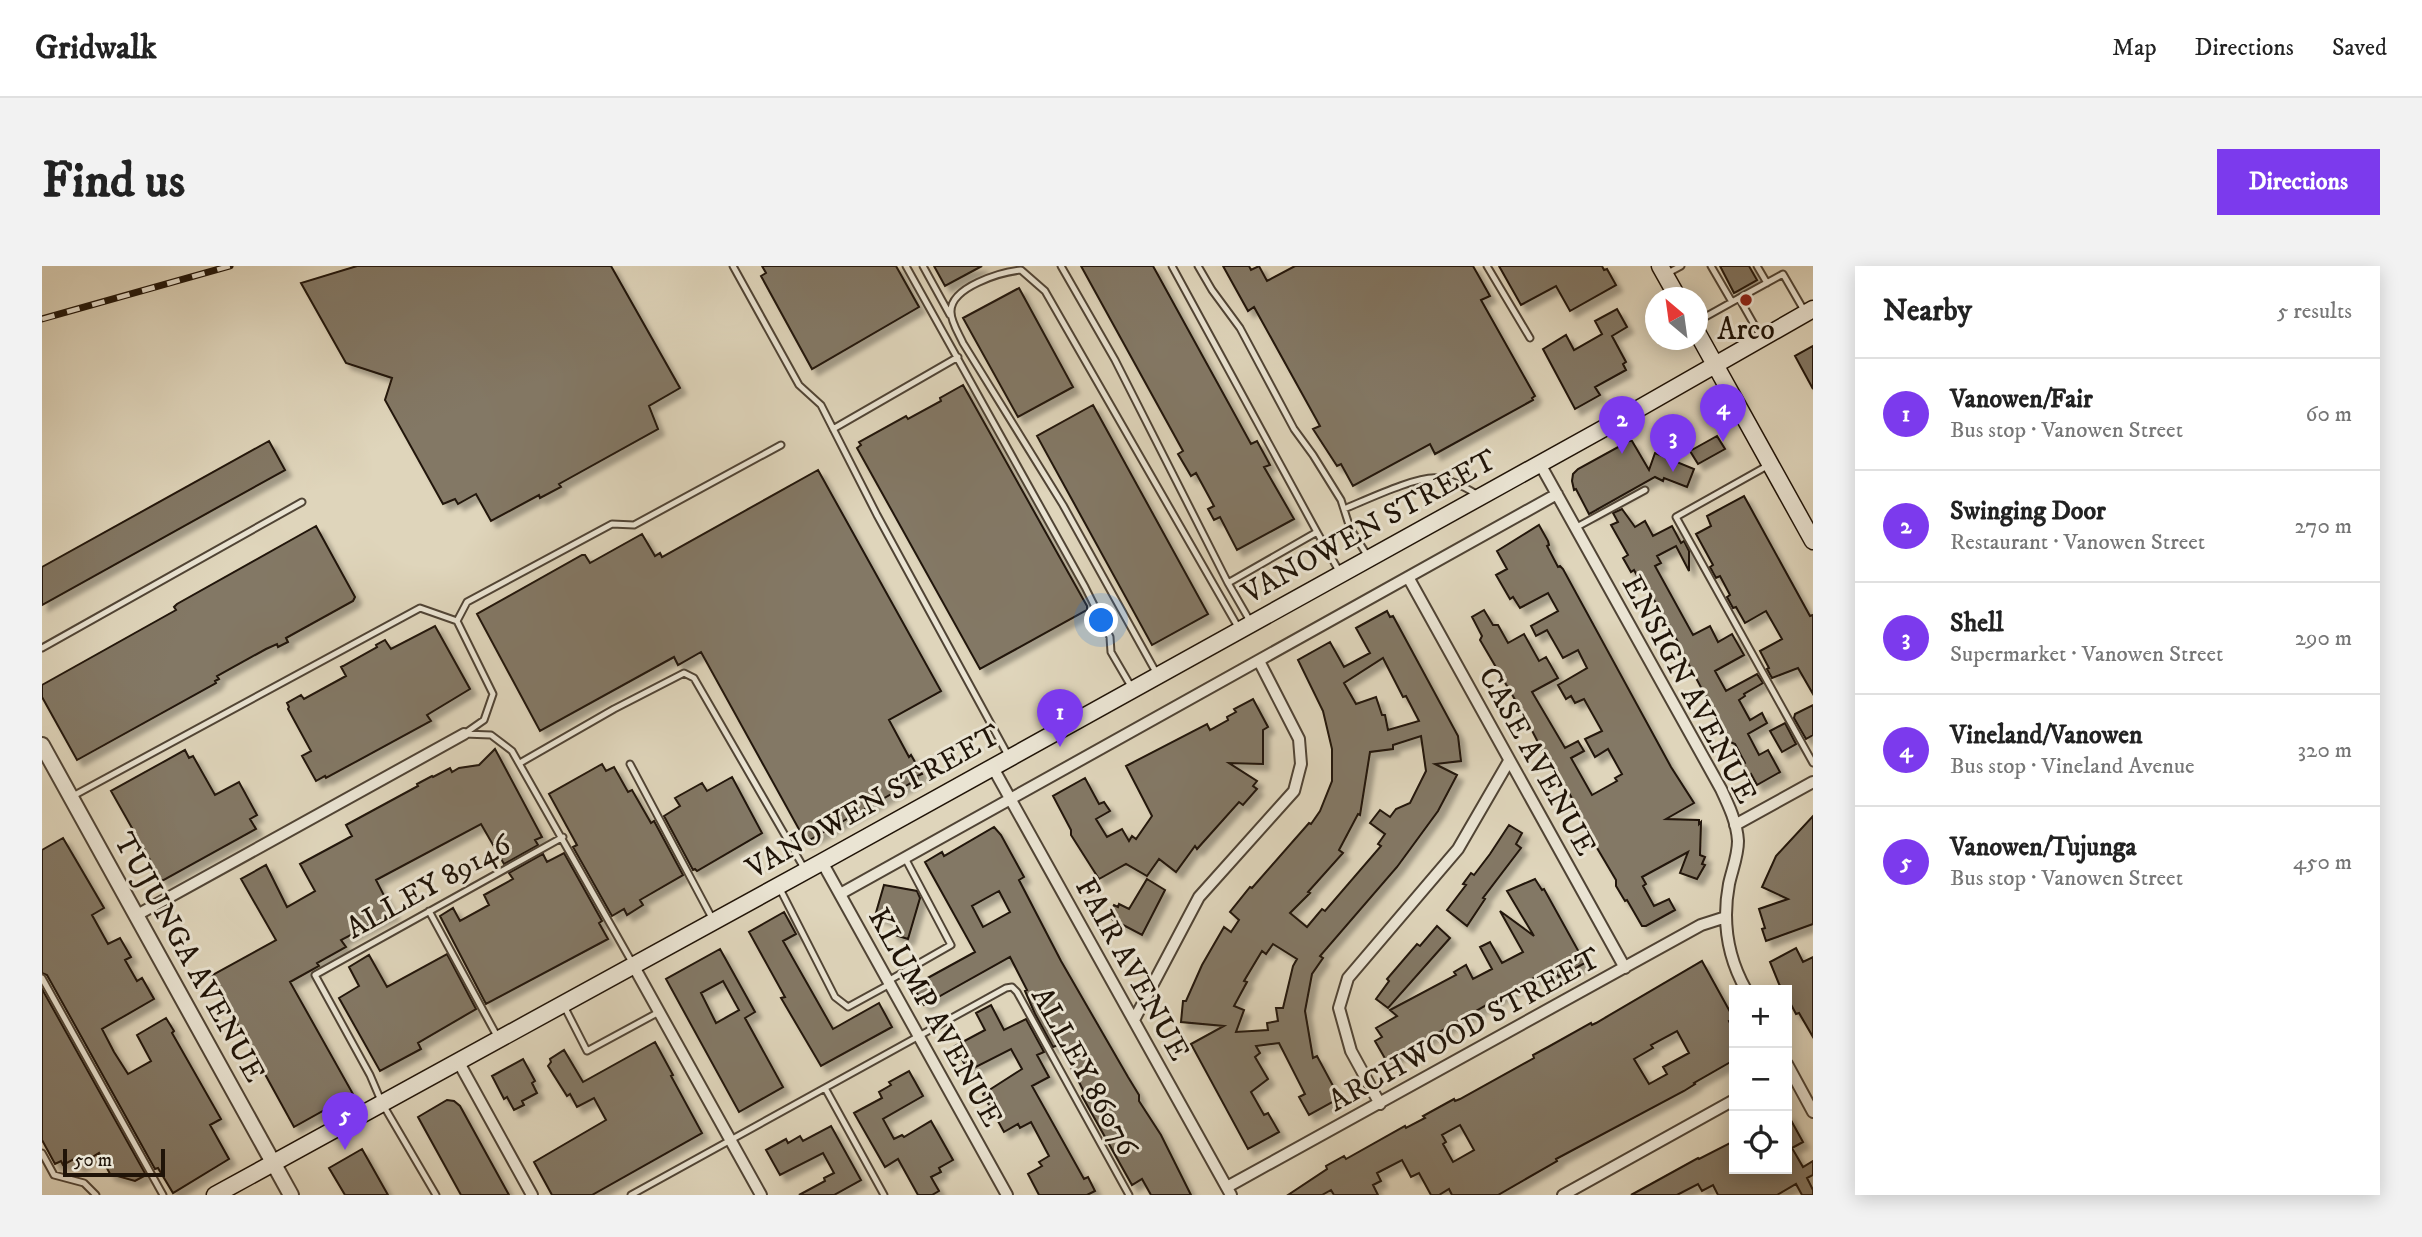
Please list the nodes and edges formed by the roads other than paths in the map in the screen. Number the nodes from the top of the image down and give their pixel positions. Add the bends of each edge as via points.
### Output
1 (733, 266) edge
2 (906, 266) edge
3 (923, 266) edge
4 (1024, 266) edge
5 (1061, 266) edge
6 (1171, 266) edge
7 (1198, 266) edge
8 (1487, 266) edge
9 (1681, 266) edge
10 (1712, 266) edge
11 (1755, 268) edge
12 (1663, 270) edge
13 (1027, 274) junction
14 (1766, 283) junction
15 (1672, 287) edge
16 (1739, 298) junction
17 (1732, 302) junction
18 (1809, 311) edge
19 (950, 315) junction
20 (1708, 315) edge
21 (1530, 338) dead end
22 (1762, 338) junction
23 (1706, 350) edge
24 (958, 358) junction
25 (1714, 365) junction
26 (833, 429) junction
27 (781, 445) dead end
28 (1540, 464) junction
29 (1770, 465) junction
30 (1645, 490) dead end
31 (1556, 494) junction
32 (1480, 497) junction
33 (302, 502) dead end
34 (1344, 509) junction
35 (1575, 528) junction
36 (1317, 532) junction
37 (1813, 541) edge
38 (1369, 558) junction
39 (1341, 574) junction
40 (1408, 577) junction
41 (1228, 583) junction
42 (457, 621) junction
43 (1246, 626) junction
44 (42, 648) edge
45 (1259, 661) junction
46 (1157, 675) junction
47 (1132, 689) junction
48 (464, 734) junction
49 (42, 745) edge
50 (1009, 757) junction
51 (1509, 761) junction
52 (520, 763) junction
53 (1813, 763) edge
54 (630, 764) dead end
55 (992, 766) junction
56 (1813, 782) edge
57 (71, 797) junction
58 (1011, 799) junction
59 (1735, 825) junction
60 (562, 837) junction
61 (905, 858) junction
62 (822, 862) junction
63 (805, 871) junction
64 (779, 886) junction
65 (840, 894) junction
66 (429, 911) junction
67 (136, 915) junction
68 (1726, 917) junction
69 (714, 921) junction
70 (633, 965) junction
71 (1625, 968) junction
72 (42, 978) edge
73 (889, 983) junction
74 (1744, 985) edge
75 (562, 1004) junction
76 (660, 1012) junction
77 (1134, 1020) junction
78 (919, 1036) junction
79 (499, 1039) junction
80 (458, 1061) junction
81 (1792, 1075) edge
82 (825, 1088) junction
83 (382, 1103) junction
84 (1729, 1103) edge
85 (1380, 1104) junction
86 (1813, 1112) edge
87 (731, 1140) junction
88 (42, 1153) edge
89 (274, 1163) junction
90 (1229, 1191) edge
91 (643, 1192) edge
92 (96, 1195) edge
93 (163, 1195) edge
94 (215, 1195) edge
95 (291, 1195) edge
96 (436, 1195) edge
97 (532, 1195) edge
98 (631, 1195) edge
99 (761, 1195) edge
100 (884, 1195) edge
101 (1007, 1195) edge
102 (1129, 1195) edge
103 (1563, 1195) edge

1 - 26 lane via 799,385 821,405
2 - 24 lane
3 - 19 lane
4 - 13 lane
5 - 41 lane via 1115,360
6 - 36 lane
7 - 34 lane via 1240,328
8 - 21 lane
9 - 12 lane
10 - 17 lane
11 - 14 lane
12 - 15 main road
13 - 19 lane via 1021,270 991,275 956,296
13 - 43 lane via 1045,291
14 - 16 lane
14 - 18 lane via 1783,274
16 - 17 lane
16 - 22 lane
17 - 20 lane
18 - 22 main road, VANOWEN STREET
19 - 46 lane
22 - 25 main road, VANOWEN STREET
23 - 25 main road
24 - 26 lane
24 - 47 lane via 1085,587 1110,637 1111,652
25 - 28 main road, VANOWEN STREET
25 - 29 main road
26 - 50 lane
27 - 42 lane via 634,525 612,524 467,602
28 - 31 street, ENSIGN AVENUE
28 - 32 main road, VANOWEN STREET
29 - 37 main road
29 - 53 lane via 1676,517
30 - 35 lane
31 - 35 street, ENSIGN AVENUE
31 - 40 street
32 - 34 lane via 1437,477
32 - 38 main road, VANOWEN STREET
33 - 44 lane
34 - 38 lane
35 - 59 street, ENSIGN AVENUE via 1721,789
36 - 39 lane
36 - 41 lane
38 - 39 main road, VANOWEN STREET
39 - 43 main road, VANOWEN STREET
40 - 45 street
40 - 51 street, CASE AVENUE
41 - 43 lane
42 - 48 lane via 494,694 484,720
42 - 57 lane via 420,608
43 - 46 main road, VANOWEN STREET
45 - 58 street
45 - 77 street via 1299,739 1301,764 1294,791 1199,897
46 - 47 main road, VANOWEN STREET
47 - 50 main road, VANOWEN STREET
48 - 52 lane via 491,735
48 - 67 street
49 - 57 street, TUJUNGA AVENUE
50 - 55 main road, VANOWEN STREET
51 - 71 street, CASE AVENUE
51 - 85 street via 1458,849 1348,978 1339,1009 1350,1051
52 - 60 lane
52 - 63 lane via 684,673 694,678
54 - 69 lane
55 - 58 street, FAIR AVENUE
55 - 62 main road, VANOWEN STREET
56 - 59 street
57 - 67 street, TUJUNGA AVENUE
58 - 61 street
58 - 77 street, FAIR AVENUE
59 - 68 street, ENSIGN AVENUE via 1738,848
60 - 66 lane, ALLEY 89146
60 - 70 lane
61 - 65 street
61 - 73 lane via 951,945
62 - 63 main road, VANOWEN STREET
62 - 65 street, KLUMP AVENUE
63 - 64 main road, VANOWEN STREET
64 - 69 main road, VANOWEN STREET
64 - 73 lane via 835,998 848,1007
65 - 73 street, KLUMP AVENUE
66 - 79 lane
66 - 83 lane, ALLEY 89146 via 315,975
67 - 89 street, TUJUNGA AVENUE
68 - 71 street, ARCHWOOD STREET via 1700,925
68 - 74 street, ENSIGN AVENUE via 1729,945
69 - 70 main road, VANOWEN STREET
70 - 75 main road, VANOWEN STREET
70 - 76 street
71 - 85 street, ARCHWOOD STREET
72 - 93 lane
73 - 78 street, KLUMP AVENUE
75 - 76 lane via 587,1051
75 - 79 main road, VANOWEN STREET
76 - 87 street
77 - 90 street, FAIR AVENUE
78 - 82 lane
78 - 101 street, KLUMP AVENUE
78 - 102 lane, ALLEY 86076 via 1012,987
79 - 80 main road, VANOWEN STREET
80 - 83 main road, VANOWEN STREET
80 - 97 street
81 - 86 street
82 - 87 lane
82 - 100 lane
83 - 89 main road, VANOWEN STREET
83 - 96 lane
84 - 103 street
85 - 90 street, ARCHWOOD STREET
87 - 91 lane
87 - 99 street
88 - 92 lane via 54,1175 84,1183
89 - 94 main road, VANOWEN STREET
89 - 95 street, TUJUNGA AVENUE
91 - 98 lane

